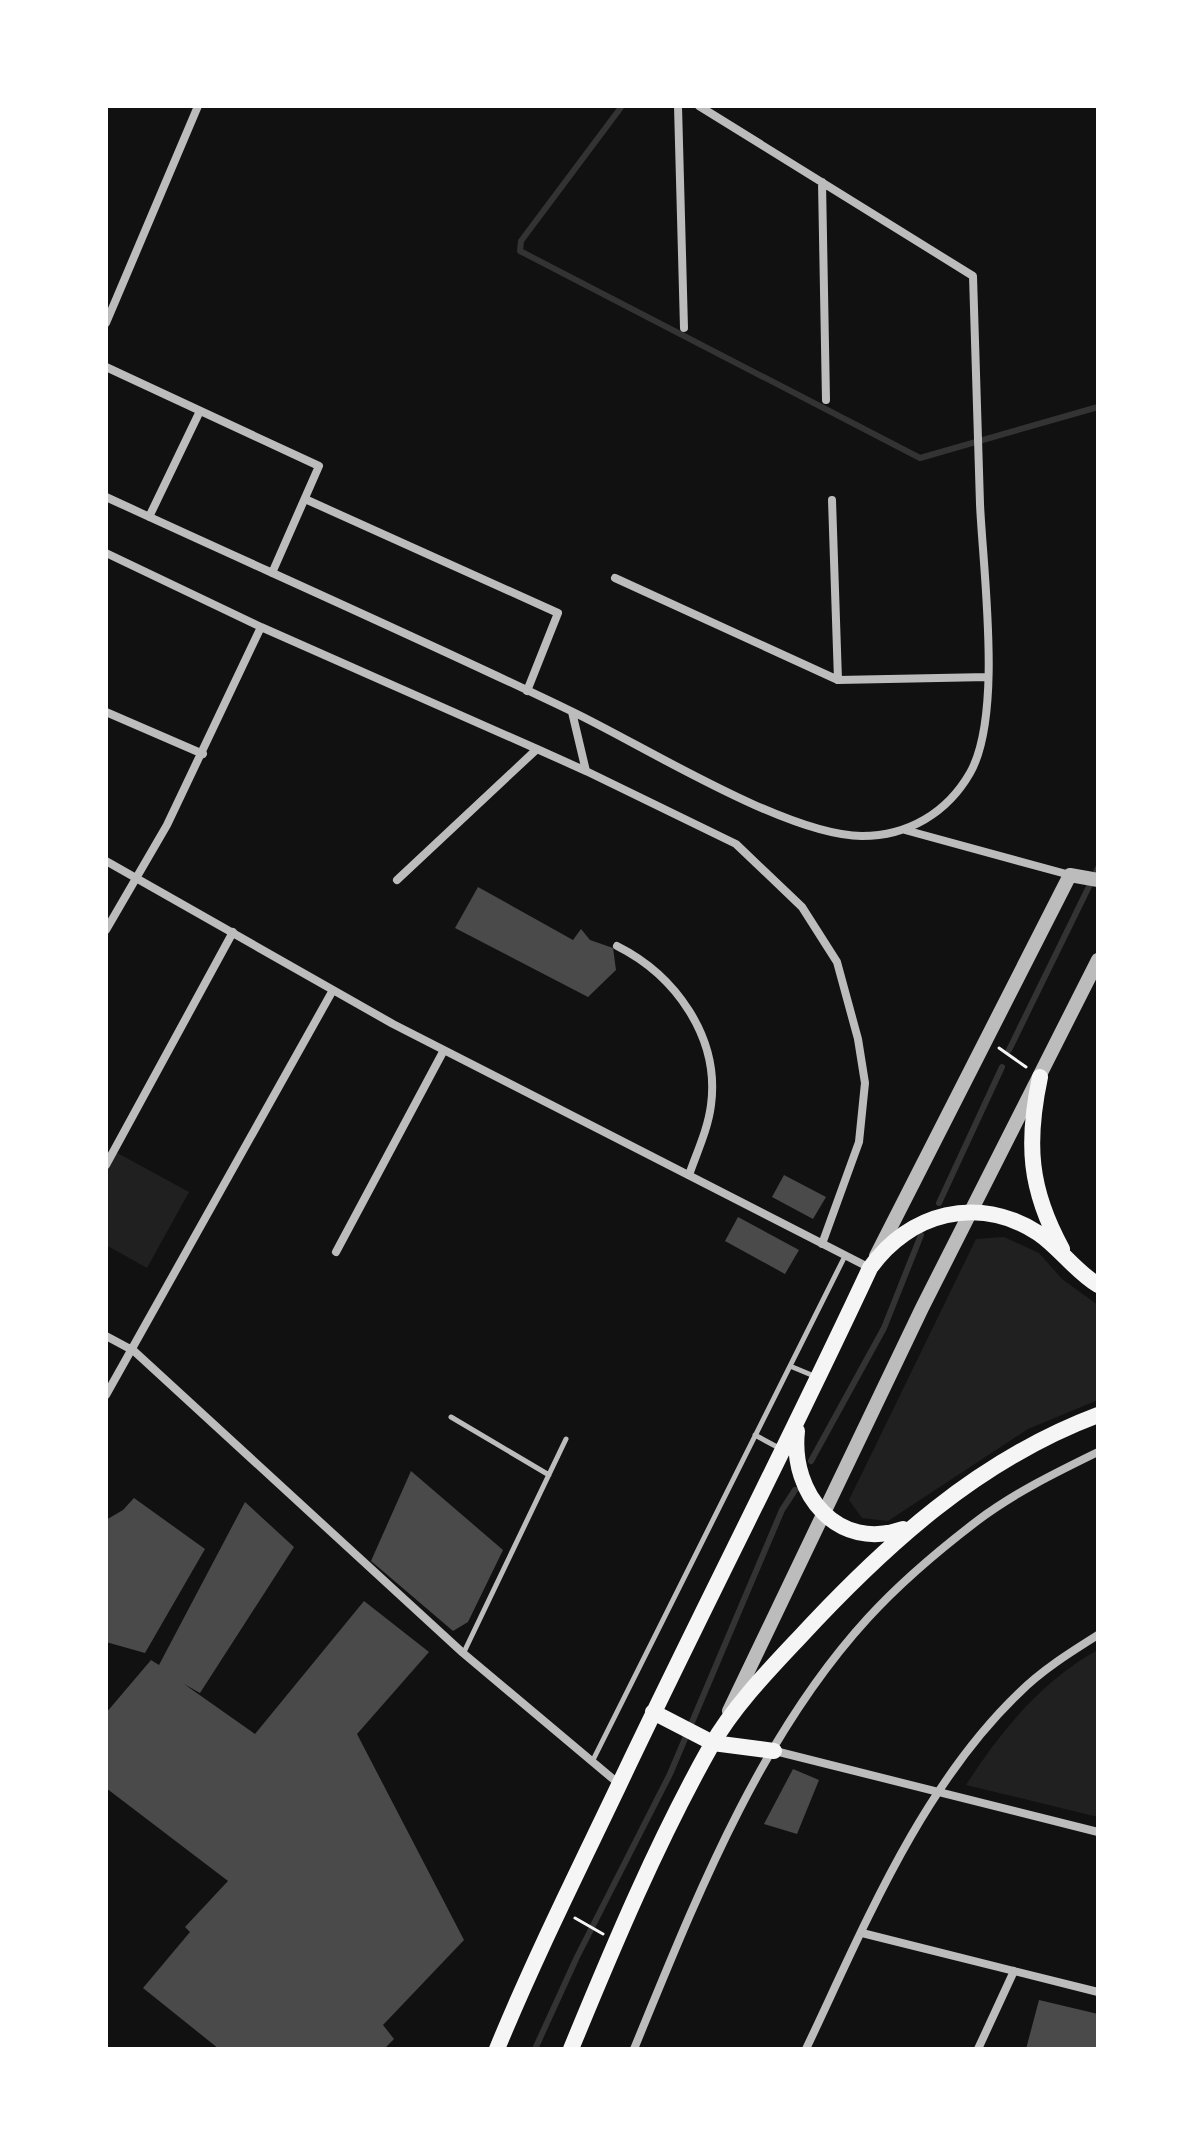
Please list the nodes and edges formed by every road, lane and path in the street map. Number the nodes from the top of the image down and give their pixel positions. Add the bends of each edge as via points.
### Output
1 (198, 106) edge
2 (678, 106) edge
3 (699, 106) edge
4 (822, 182) junction
5 (106, 323) edge
6 (684, 328) dead end
7 (106, 367) edge
8 (826, 400) dead end
9 (200, 411) junction
10 (106, 497) edge
11 (305, 499) junction
12 (832, 500) dead end
13 (149, 517) junction
14 (106, 553) edge
15 (272, 573) junction
16 (615, 578) dead end
17 (261, 627) junction
18 (988, 677) junction
19 (838, 680) junction
20 (527, 691) junction
21 (106, 712) edge
22 (572, 712) junction
23 (537, 749) junction
24 (203, 754) junction
25 (586, 771) junction
26 (905, 830) junction
27 (106, 861) edge
28 (1070, 875) junction
29 (138, 877) junction
30 (397, 880) dead end
31 (1098, 880) edge
32 (106, 930) edge
33 (233, 932) junction
34 (617, 946) dead end
35 (1098, 960) edge
36 (333, 990) junction
37 (987, 1039) junction
38 (444, 1050) junction
39 (1040, 1077) junction
40 (106, 1165) edge
41 (689, 1175) junction
42 (969, 1214) junction
43 (822, 1244) junction
44 (336, 1252) dead end
45 (845, 1255) junction
46 (1069, 1261) junction
47 (870, 1268) junction
48 (1098, 1285) edge
49 (106, 1336) edge
50 (134, 1351) junction
51 (790, 1366) junction
52 (819, 1378) junction
53 (106, 1395) edge
54 (1098, 1415) edge
55 (451, 1417) dead end
56 (798, 1422) junction
57 (755, 1435) junction
58 (566, 1439) dead end
59 (784, 1450) junction
60 (1098, 1452) edge
61 (549, 1475) junction
62 (824, 1516) junction
63 (919, 1519) junction
64 (1098, 1635) edge
65 (463, 1653) junction
66 (653, 1712) junction
67 (713, 1743) junction
68 (774, 1751) junction
69 (592, 1762) junction
70 (619, 1785) junction
71 (939, 1792) junction
72 (1098, 1832) edge
73 (558, 1909) junction
74 (862, 1933) junction
75 (616, 1942) junction
76 (1014, 1971) junction
77 (1098, 1992) edge
78 (497, 2049) edge
79 (571, 2049) edge
80 (634, 2049) edge
81 (806, 2049) edge
82 (978, 2049) edge

1 - 5 street
2 - 6 street
3 - 4 street
4 - 8 street
4 - 18 street via 973,276
7 - 9 street
9 - 11 street via 319,466
9 - 13 street
10 - 13 street
11 - 15 street
11 - 20 street via 558,613
12 - 19 street
13 - 15 street
14 - 17 street
15 - 20 street
16 - 19 street
17 - 23 street
17 - 24 street
18 - 19 street
18 - 26 street via 981,746 971,772 951,800
20 - 22 street
21 - 24 street
22 - 25 street
22 - 26 street via 767,810 858,836
23 - 25 street
23 - 30 street
24 - 29 street
25 - 43 street via 736,844 802,907 837,962 865,1083 859,1142
26 - 28 street
27 - 29 street
28 - 31 street
28 - 37 street
29 - 32 street
29 - 33 street
33 - 36 street
33 - 40 street
34 - 41 street via 671,984 705,1044 711,1104
35 - 39 street
36 - 38 street
36 - 50 street
37 - 39 path
37 - 47 street
38 - 41 street
38 - 44 street
39 - 42 street
39 - 46 main road via 1032,1127 1034,1180 1048,1224
41 - 43 street
42 - 46 main road via 1025,1226
42 - 47 main road via 922,1222 901,1233
42 - 62 street
43 - 45 street
45 - 47 street
45 - 51 lane
46 - 48 main road
47 - 52 main road
49 - 50 street
50 - 53 street
50 - 65 street
51 - 52 lane
51 - 57 lane
52 - 56 main road
54 - 63 main road via 1021,1452
55 - 61 lane
56 - 59 main road
56 - 62 main road via 797,1462
57 - 59 lane
57 - 69 lane
58 - 61 lane
59 - 66 main road
60 - 68 street via 978,1520 868,1618 803,1702
61 - 65 lane
62 - 63 main road via 841,1528 871,1535 901,1530
62 - 67 street
63 - 67 main road via 761,1678
64 - 71 street via 1020,1691
65 - 69 street
66 - 67 main road
66 - 70 main road
67 - 68 main road
67 - 75 main road
68 - 71 street
68 - 80 street via 721,1850
69 - 70 street
70 - 73 main road
71 - 72 street
71 - 74 street
73 - 75 path
73 - 78 main road
74 - 76 street
74 - 81 street
75 - 79 main road
76 - 77 street
76 - 82 street

